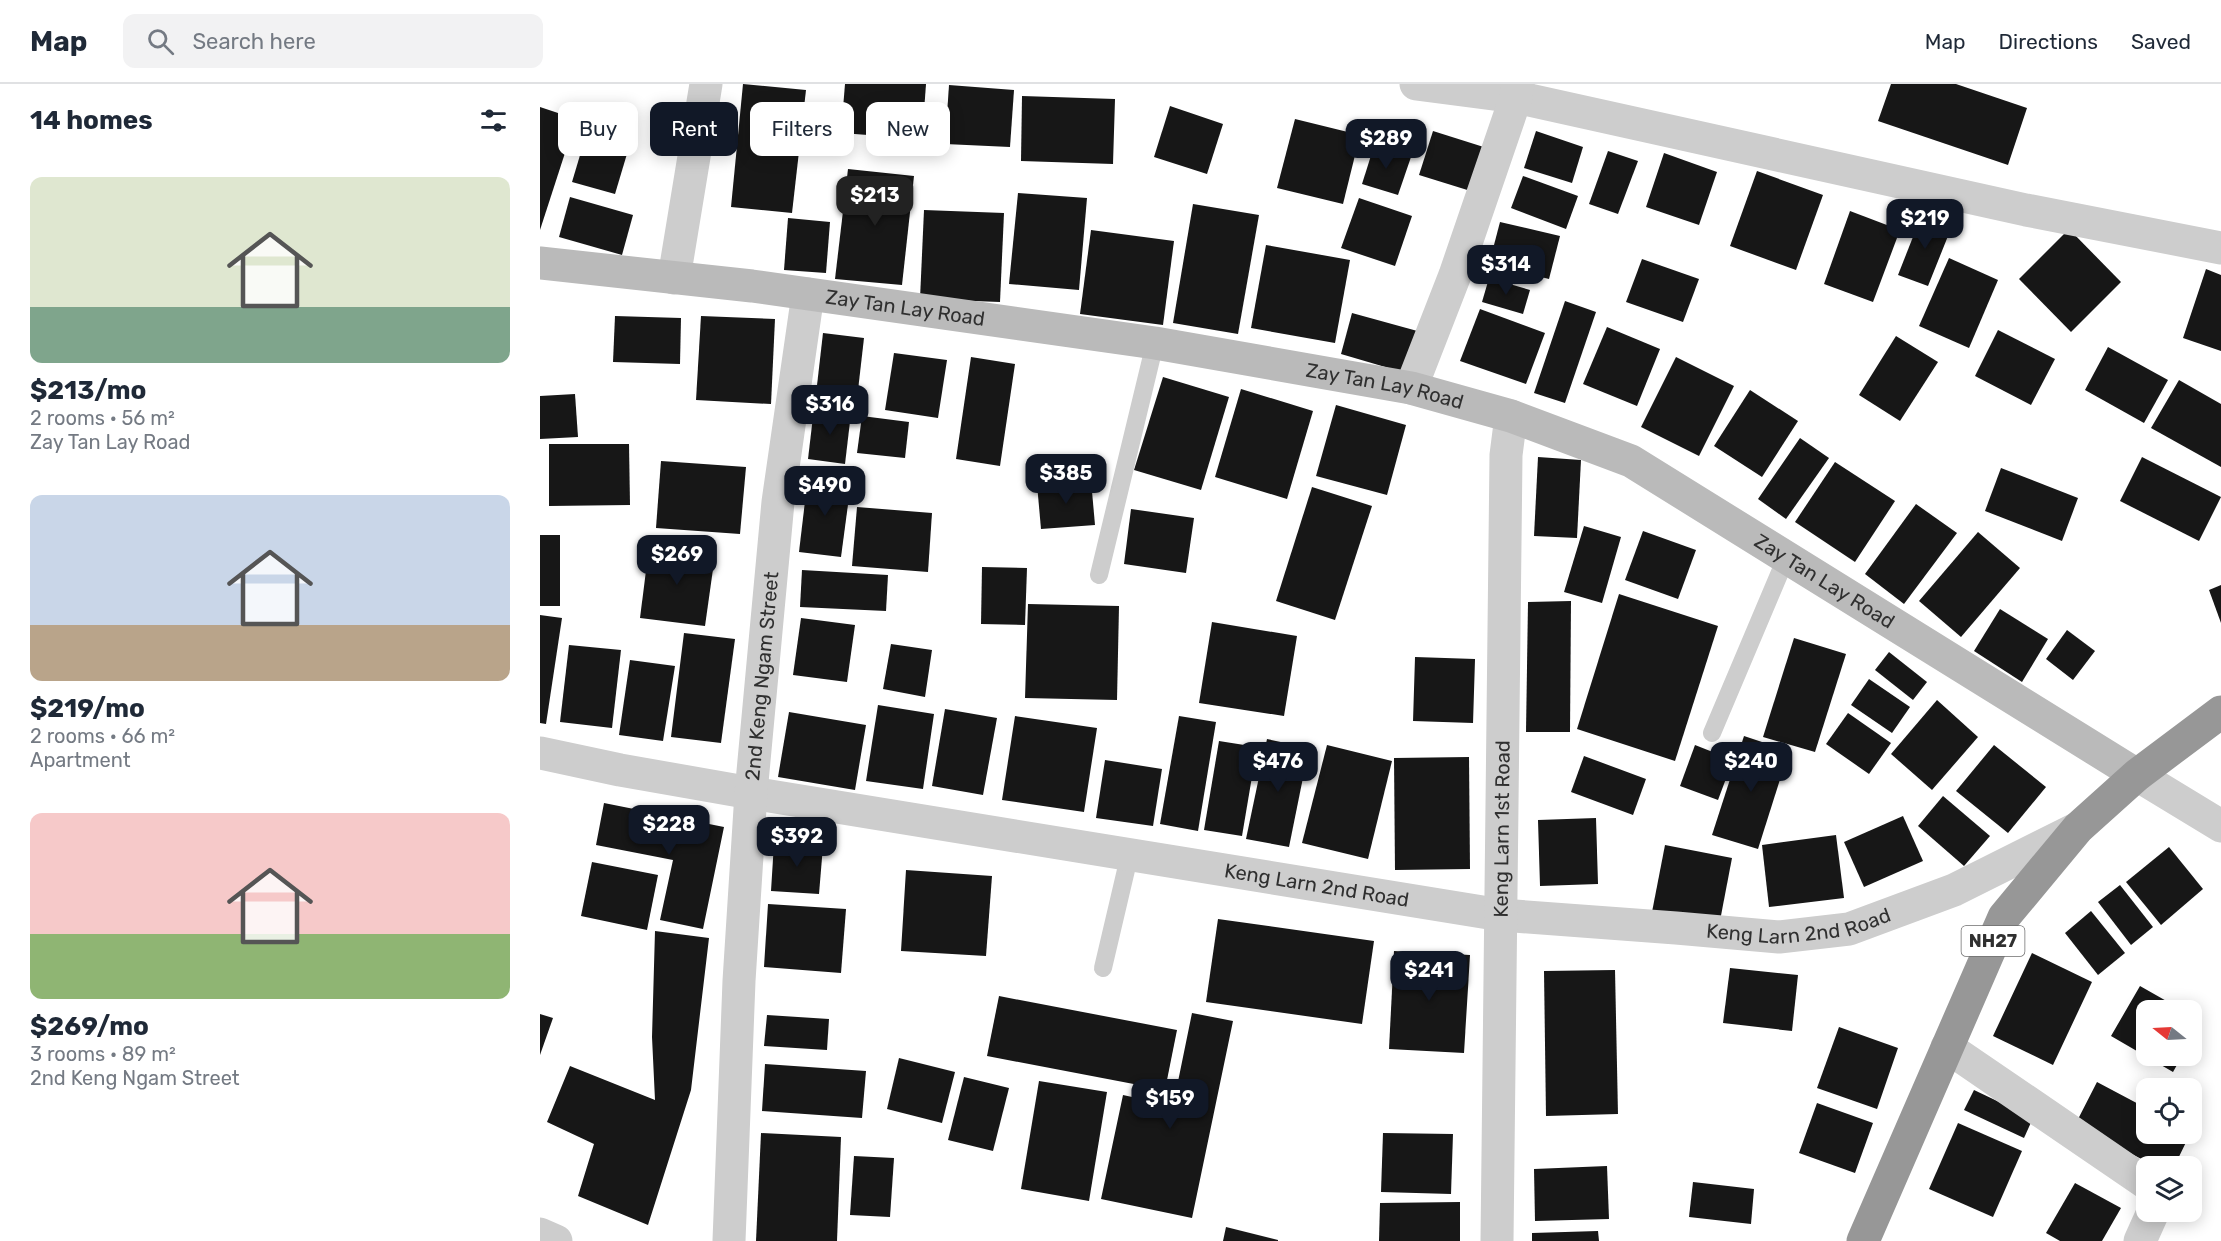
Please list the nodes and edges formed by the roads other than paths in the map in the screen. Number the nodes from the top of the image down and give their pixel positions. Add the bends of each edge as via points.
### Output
1 (706, 84) edge
2 (1416, 84) edge
3 (1517, 90) edge
4 (2221, 248) edge
5 (540, 263) edge
6 (674, 278) junction
7 (808, 294) junction
8 (1155, 343) junction
9 (1411, 388) junction
10 (1511, 416) junction
11 (1786, 558) junction
12 (1099, 575) dead end
13 (2221, 712) edge
14 (1712, 733) dead end
15 (540, 753) edge
16 (2137, 775) junction
17 (751, 793) junction
18 (2221, 826) edge
19 (2078, 828) junction
20 (1130, 854) junction
21 (1501, 915) junction
22 (1103, 968) dead end
23 (1947, 1047) junction
24 (2136, 1176) edge
25 (2148, 1222) edge
26 (540, 1234) edge
27 (556, 1241) edge
28 (729, 1241) edge
29 (1497, 1241) edge
30 (1863, 1241) edge
31 (2140, 1241) edge

1 - 6 street
2 - 3 street
3 - 4 street via 2026,210
3 - 9 street via 1455,275
5 - 6 street, Zay Tan Lay Road
6 - 7 street, Zay Tan Lay Road
7 - 8 street, Zay Tan Lay Road
7 - 17 street, 2nd Keng Ngam Street via 778,502
8 - 9 street, Zay Tan Lay Road
8 - 12 lane
9 - 10 street, Zay Tan Lay Road
10 - 11 street, Zay Tan Lay Road via 1631,461
10 - 21 street, Keng Larn 1st Road via 1506,455
11 - 14 lane
11 - 16 street, Zay Tan Lay Road
13 - 16 highway, NH27
15 - 17 street, Keng Larn 2nd Road
16 - 18 street
16 - 19 highway, NH27
17 - 20 street, Keng Larn 2nd Road
17 - 28 street, 2nd Keng Ngam Street
19 - 21 street, Keng Larn 2nd Road via 1954,890 1849,929 1779,937
19 - 23 highway, NH27 via 2004,917
20 - 21 street, Keng Larn 2nd Road
20 - 22 lane
21 - 29 street, Keng Larn 1st Road
23 - 24 street
23 - 30 highway, NH27
25 - 31 street
26 - 27 street

